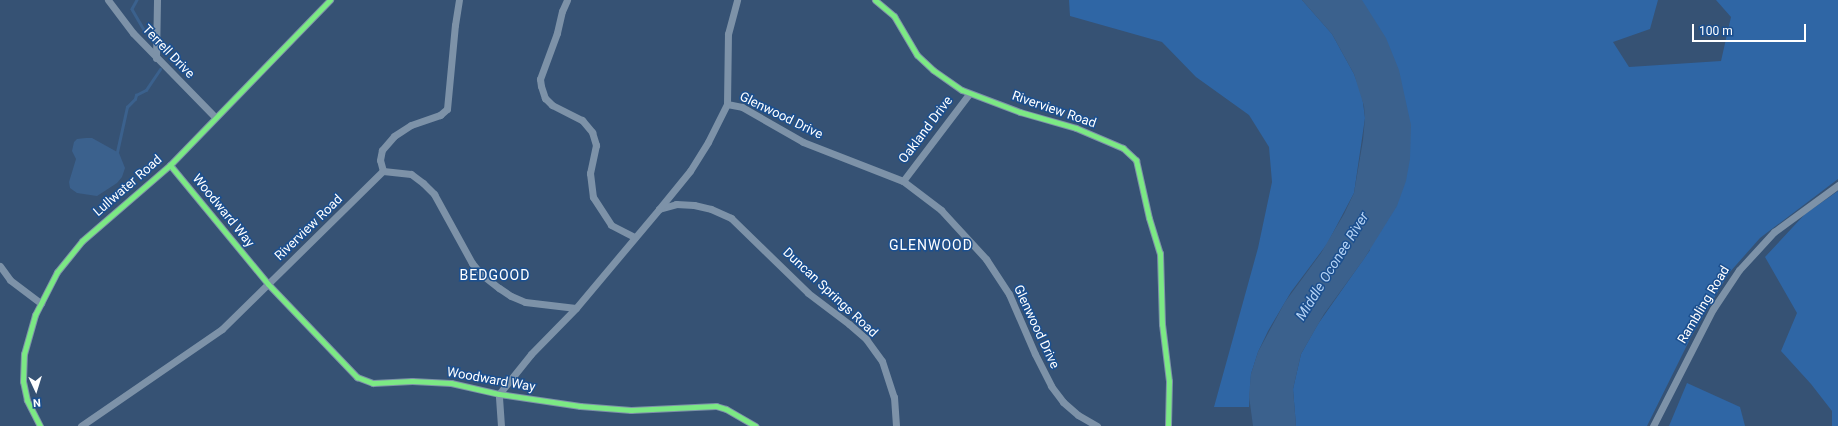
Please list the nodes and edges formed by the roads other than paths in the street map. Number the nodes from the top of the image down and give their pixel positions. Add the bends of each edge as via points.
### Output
1 (108, 0) edge
2 (157, 0) edge
3 (330, 0) edge
4 (459, 0) edge
5 (568, 0) edge
6 (737, 0) edge
7 (875, 0) edge
8 (156, 58) junction
9 (969, 94) junction
10 (727, 104) junction
11 (215, 117) junction
12 (170, 165) junction
13 (383, 171) junction
14 (903, 181) junction
15 (1838, 185) edge
16 (659, 209) junction
17 (635, 237) junction
18 (0, 266) edge
19 (268, 284) junction
20 (41, 302) junction
21 (576, 308) junction
22 (499, 394) junction
23 (40, 426) edge
24 (81, 426) edge
25 (501, 426) edge
26 (756, 426) edge
27 (896, 426) edge
28 (1096, 426) edge
29 (1168, 426) edge
30 (1653, 426) edge

1 - 8 street, Terrell Drive
2 - 8 street
3 - 11 street, Lullwater Road
4 - 13 street via 447,109 440,115 411,125 394,136 382,150 380,160
5 - 17 street via 540,79 541,86 545,98 552,105 582,120 592,132 596,145 590,172 593,197 611,225
6 - 10 street via 728,34
7 - 9 street, Riverview Road via 894,16 917,55 933,70
8 - 11 street, Terrell Drive
9 - 14 street, Oakland Drive
9 - 29 street, Riverview Road via 1076,128 1123,148 1136,160 1160,253 1161,309 1169,381
10 - 14 street, Glenwood Drive via 742,107 804,142
10 - 16 street, Glenwood Drive via 708,142 690,170
11 - 12 street, Lullwater Road
12 - 19 street, Woodward Way
12 - 20 street, Lullwater Road via 82,242 57,272
13 - 19 street, Riverview Road
13 - 21 street via 411,174 424,183 434,194 472,263 499,288 525,302
14 - 28 street, Glenwood Drive via 941,210 986,258 1009,294 1051,386 1063,402
15 - 30 street, Rambling Road via 1774,232 1725,288
16 - 17 street, Glenwood Drive
16 - 27 street, Duncan Springs Road via 676,204 694,205 731,218 808,293 855,329 882,362 894,397
17 - 21 street, Glenwood Drive
18 - 20 street via 10,280
19 - 22 street, Woodward Way via 357,377 373,383 451,383
19 - 24 street, Riverview Road via 222,329
20 - 23 street, Lullwater Road via 24,354 23,382 27,400
21 - 22 street, Glenwood Drive via 531,354
22 - 25 street
22 - 26 street, Woodward Way via 580,406 631,410 716,406

